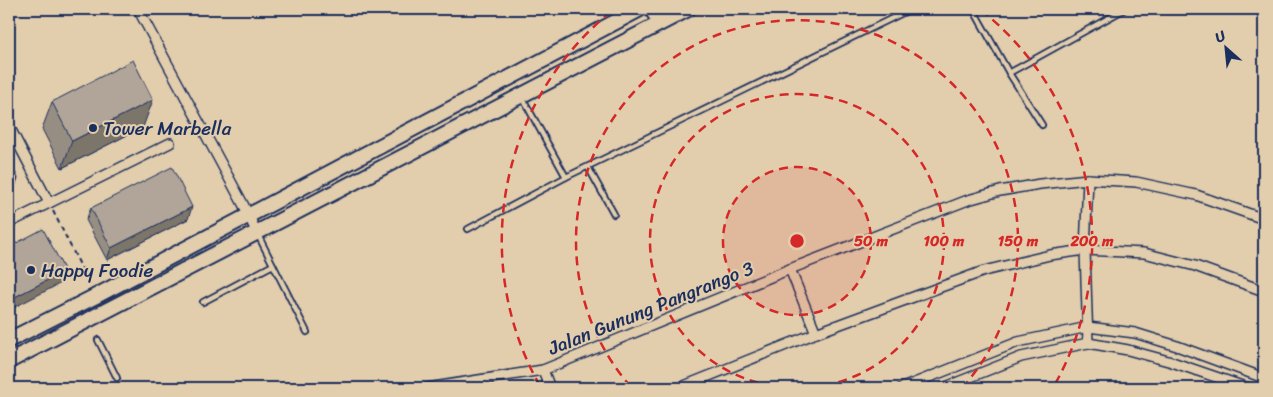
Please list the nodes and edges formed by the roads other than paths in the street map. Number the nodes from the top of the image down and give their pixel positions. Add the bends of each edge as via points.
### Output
1 (138, 9) edge
2 (640, 9) edge
3 (652, 9) edge
4 (688, 9) edge
5 (911, 9) edge
6 (973, 9) edge
7 (1125, 9) edge
8 (674, 12) edge
9 (660, 23) junction
10 (1009, 73) junction
11 (521, 95) junction
12 (9, 126) edge
13 (1042, 126) dead end
14 (170, 142) dead end
15 (588, 166) junction
16 (566, 177) junction
17 (1088, 179) junction
18 (49, 203) junction
19 (614, 214) dead end
20 (248, 215) junction
21 (1264, 219) edge
22 (9, 223) edge
23 (468, 229) dead end
24 (257, 233) junction
25 (1085, 250) junction
26 (273, 265) junction
27 (790, 269) junction
28 (1264, 291) edge
29 (204, 302) dead end
30 (1088, 328) junction
31 (307, 332) dead end
32 (816, 333) junction
33 (9, 340) edge
34 (98, 340) dead end
35 (1088, 343) junction
36 (9, 361) edge
37 (543, 370) junction
38 (117, 378) dead end
39 (1264, 378) edge
40 (427, 388) edge
41 (550, 388) edge
42 (679, 388) edge
43 (902, 388) edge
44 (943, 388) edge
45 (1248, 388) edge

1 - 20 street
2 - 20 street
3 - 9 street
4 - 8 street
5 - 15 lane
6 - 10 lane
7 - 10 lane
8 - 9 street
9 - 11 street
10 - 13 lane
11 - 16 lane
11 - 24 street
12 - 18 street
14 - 18 street
15 - 16 lane
15 - 19 lane
16 - 23 lane
17 - 21 street, Jalan Gunung Pangrango 3 via 1136,182 1188,193
17 - 25 street
17 - 27 street, Jalan Gunung Pangrango 3 via 1040,184 968,200
18 - 22 street
20 - 24 street
20 - 33 street
24 - 26 lane
24 - 36 street
25 - 28 street via 1144,253 1195,266
25 - 30 street
25 - 32 street via 984,271
26 - 29 lane
26 - 31 lane
27 - 32 street
27 - 37 street, Jalan Gunung Pangrango 3
30 - 35 street
30 - 39 street via 1134,333
30 - 43 street via 1018,342
32 - 42 street
34 - 38 lane
35 - 44 street via 1021,357
35 - 45 street via 1172,362
37 - 40 street
37 - 41 street, Jalan Gunung Pangrango 3

